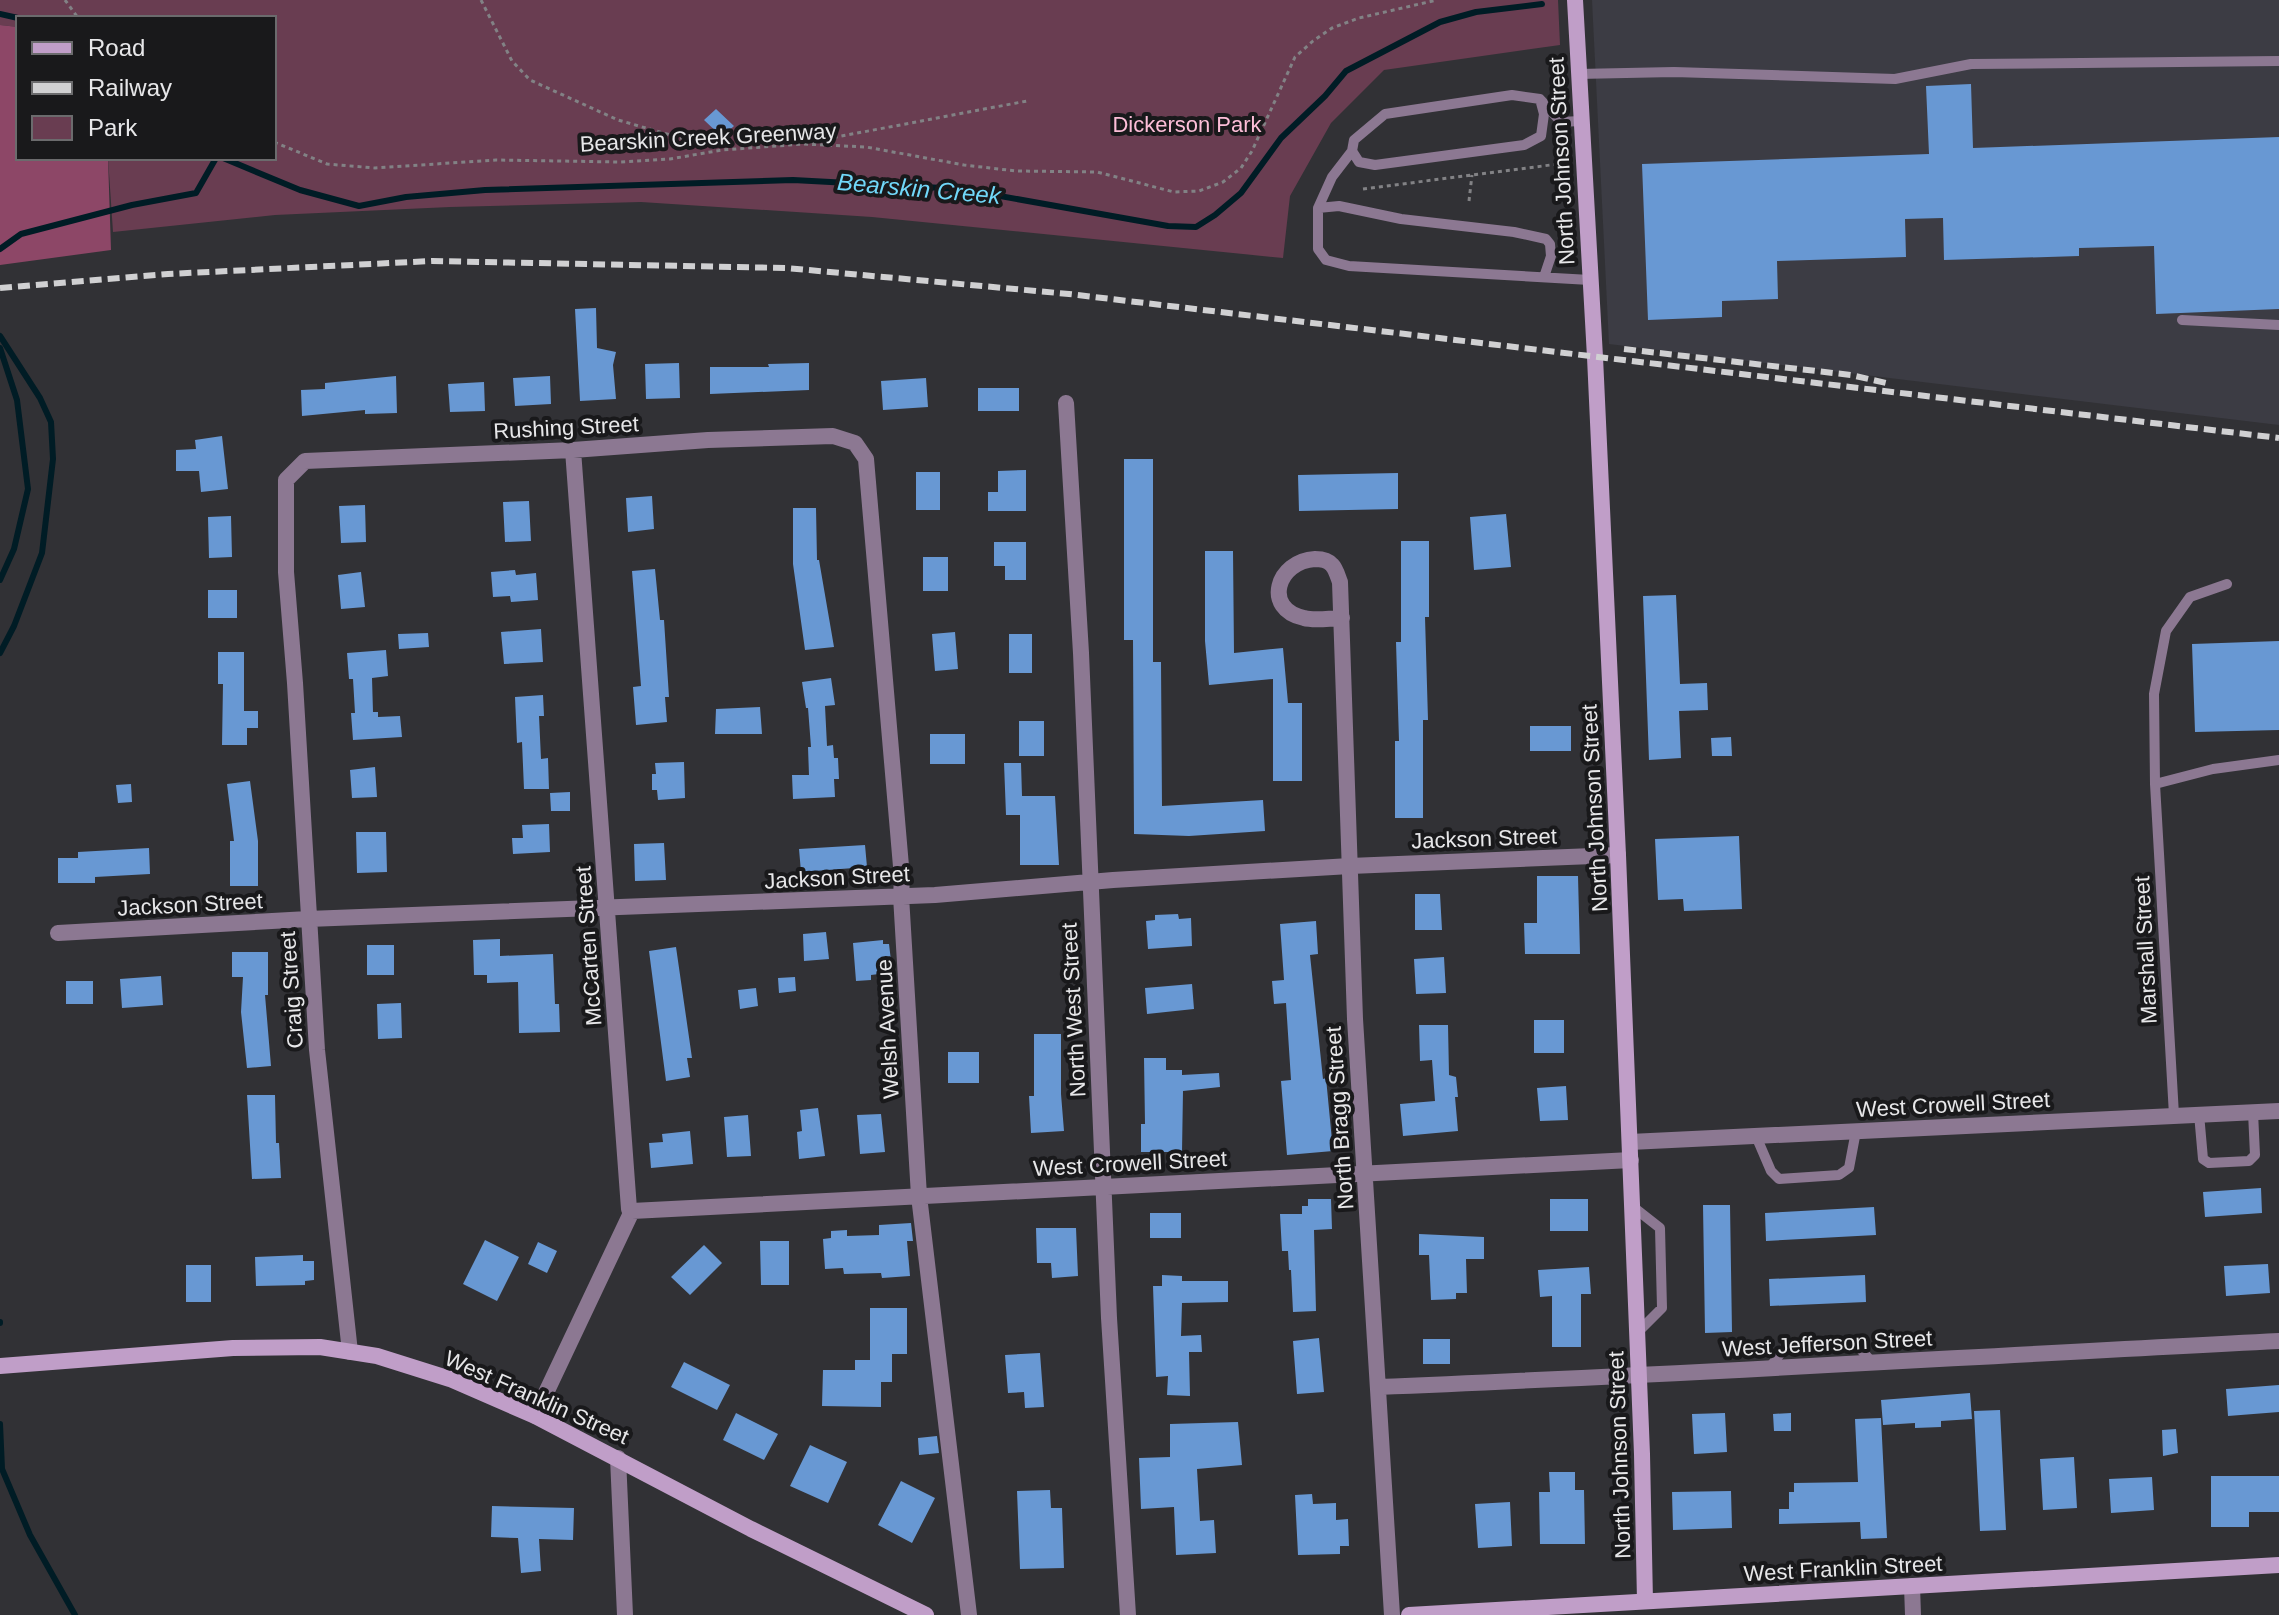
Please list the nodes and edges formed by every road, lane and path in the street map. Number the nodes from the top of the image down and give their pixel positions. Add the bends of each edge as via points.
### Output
1 (481, 0) edge
2 (1437, 0) edge
3 (1575, 0) edge
4 (2279, 61) edge
5 (1578, 74) junction
6 (1540, 99) junction
7 (1027, 101) dead end
8 (1580, 121) junction
9 (276, 143) edge
10 (803, 144) junction
11 (722, 150) junction
12 (1352, 151) junction
13 (1582, 161) junction
14 (1472, 175) junction
15 (1363, 189) dead end
16 (1469, 201) dead end
17 (1318, 208) junction
18 (1544, 277) junction
19 (1590, 280) junction
20 (2182, 320) dead end
21 (2279, 325) edge
22 (1066, 403) dead end
23 (855, 443) joint
24 (573, 450) junction
25 (286, 480) joint
26 (2227, 584) dead end
27 (1342, 618) junction
28 (2279, 760) edge
29 (2155, 784) junction
30 (1618, 855) junction
31 (1350, 866) junction
32 (1090, 882) junction
33 (901, 896) junction
34 (608, 908) junction
35 (308, 919) junction
36 (58, 933) dead end
37 (2279, 1111) edge
38 (2253, 1112) junction
39 (2199, 1114) junction
40 (2174, 1115) junction
41 (1856, 1131) junction
42 (1756, 1136) junction
43 (1630, 1142) junction
44 (1631, 1160) junction
45 (1364, 1173) junction
46 (1103, 1187) junction
47 (919, 1196) junction
48 (1632, 1206) junction
49 (632, 1211) junction
50 (1637, 1333) junction
51 (2279, 1341) edge
52 (350, 1352) junction
53 (0, 1366) edge
54 (1639, 1377) junction
55 (1378, 1387) junction
56 (535, 1416) junction
57 (618, 1458) junction
58 (2279, 1565) edge
59 (1912, 1586) junction
60 (1646, 1608) edge
61 (1524, 1612) edge
62 (625, 1615) edge
63 (926, 1615) edge
64 (969, 1615) edge
65 (1128, 1615) edge
66 (1392, 1615) edge
67 (1409, 1615) edge
68 (1913, 1615) edge

1 - 11 path via 512,61 530,80 618,120
2 - 10 path, Bearskin Creek Greenway via 1359,18 1313,41 1295,57 1241,168 1199,191 1174,192 1097,172 1016,171 866,147
3 - 5 main road, North Johnson Street
4 - 5 lane via 1971,64 1895,79
5 - 8 main road, North Johnson Street
6 - 8 lane via 1561,122
6 - 12 lane via 1512,95 1385,114 1354,140
6 - 12 lane via 1541,136 1524,145 1375,165 1359,162
7 - 10 path
8 - 13 main road, North Johnson Street
9 - 11 path, Bearskin Creek Greenway via 327,164 375,168 496,160 620,162
10 - 11 path, Bearskin Creek Greenway
12 - 17 lane
13 - 14 path
13 - 19 main road, North Johnson Street
14 - 15 path
14 - 16 path
17 - 18 lane via 1339,206 1546,239 1551,256
17 - 18 lane via 1318,249 1326,260 1349,266
18 - 19 lane
19 - 30 main road, North Johnson Street
20 - 21 lane
22 - 32 street, North West Street
23 - 24 street, Rushing Street via 833,436
23 - 33 street, Welsh Avenue via 866,459
24 - 25 street, Rushing Street via 305,461
24 - 34 street, McCarten Street
25 - 35 street, Craig Street via 286,572
26 - 29 lane, Marshall Street via 2190,597 2166,631 2154,694
27 - 27 street, North Bragg Street via 1340,582 1332,565 1321,559 1303,560 1288,568 1279,585 1287,612 1305,619
27 - 31 street, North Bragg Street
28 - 29 lane
29 - 40 lane, Marshall Street
30 - 31 street, Jackson Street
30 - 43 main road, North Johnson Street
31 - 32 street, Jackson Street
31 - 45 street, North Bragg Street
32 - 33 street, Jackson Street
32 - 46 street, North West Street
33 - 34 street, Jackson Street
33 - 47 street, Welsh Avenue
34 - 35 street, Jackson Street
34 - 49 street, McCarten Street
35 - 36 street, Jackson Street
35 - 52 street, Craig Street
37 - 38 street, West Crowell Street
38 - 39 street, West Crowell Street
38 - 39 lane via 2253,1159 2209,1163 2203,1159
39 - 40 street, West Crowell Street
40 - 41 street, West Crowell Street
41 - 42 street, West Crowell Street
41 - 42 lane via 1849,1168 1839,1175 1779,1179
42 - 43 street, West Crowell Street
43 - 44 main road, North Johnson Street
44 - 45 street, West Crowell Street
44 - 48 main road, North Johnson Street
45 - 46 street, West Crowell Street
45 - 55 street, North Bragg Street
46 - 47 street, West Crowell Street
46 - 65 street, North West Street
47 - 49 street, West Crowell Street
47 - 64 street, Welsh Avenue
48 - 50 main road, North Johnson Street
48 - 50 lane via 1660,1228 1662,1308
49 - 56 street
50 - 54 main road, North Johnson Street
51 - 54 street, West Jefferson Street
52 - 53 main road, West Franklin Street via 233,1348
52 - 56 main road, West Franklin Street via 450,1379
54 - 55 street, West Jefferson Street
54 - 60 main road, North Johnson Street
55 - 66 street, North Bragg Street
56 - 57 main road, West Franklin Street
57 - 62 street
57 - 63 main road, West Franklin Street
58 - 59 main road, West Franklin Street
59 - 60 main road, West Franklin Street
59 - 68 street
60 - 61 main road, West Franklin Street
61 - 67 main road, West Franklin Street

